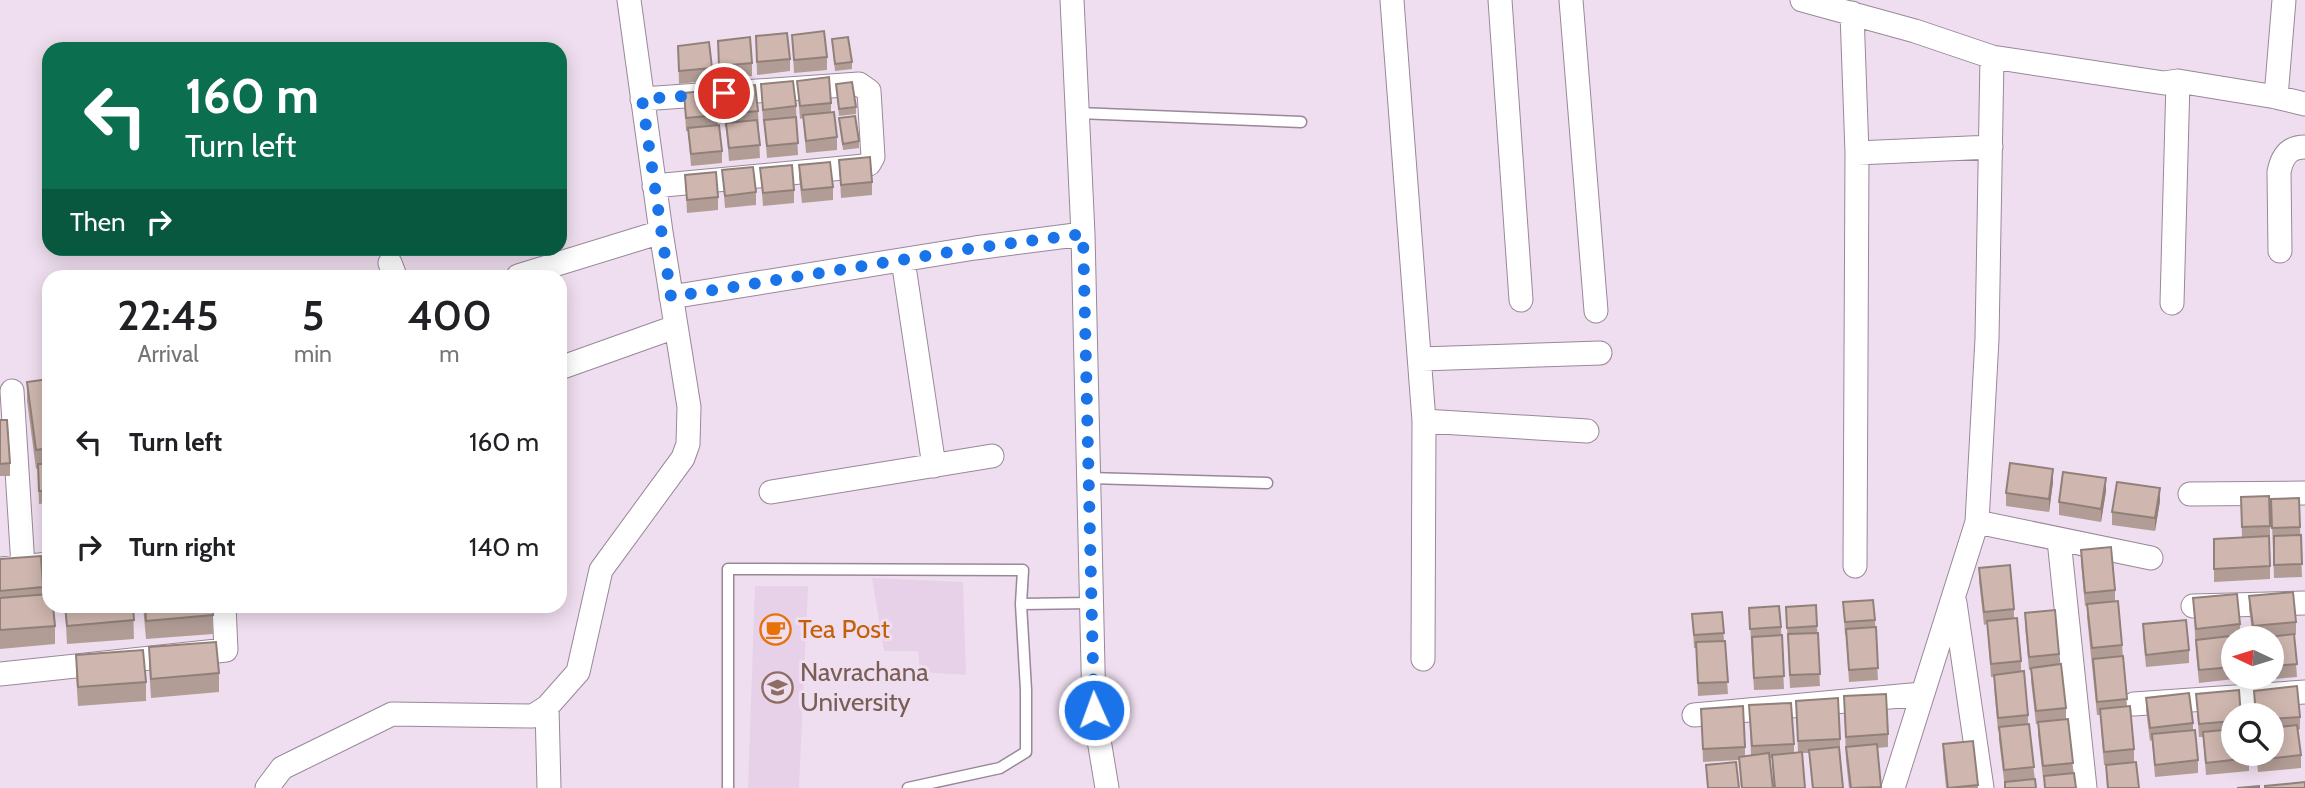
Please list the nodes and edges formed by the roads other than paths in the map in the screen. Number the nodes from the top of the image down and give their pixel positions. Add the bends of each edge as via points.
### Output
1 (629, 0) edge
2 (1072, 0) edge
3 (1392, 0) edge
4 (1500, 0) edge
5 (1571, 0) edge
6 (1802, 0) edge
7 (2284, 0) edge
8 (1852, 13) junction
9 (1992, 57) junction
10 (2178, 81) junction
11 (2276, 97) junction
12 (642, 99) junction
13 (2305, 104) edge
14 (1078, 113) junction
15 (1301, 122) dead end
16 (1990, 147) junction
17 (2305, 147) edge
18 (1857, 153) junction
19 (654, 186) junction
20 (661, 232) junction
21 (1083, 234) junction
22 (2280, 251) dead end
23 (903, 260) junction
24 (538, 270) edge
25 (671, 297) junction
26 (1521, 300) dead end
27 (2172, 303) dead end
28 (1596, 311) dead end
29 (676, 327) junction
30 (1600, 353) dead end
31 (1421, 359) junction
32 (567, 366) edge
33 (6, 391) edge
34 (37, 392) edge
35 (1424, 421) junction
36 (1587, 430) dead end
37 (992, 456) dead end
38 (934, 466) junction
39 (1088, 478) junction
40 (1266, 483) dead end
41 (771, 492) dead end
42 (2305, 493) edge
43 (2190, 494) dead end
44 (1977, 522) junction
45 (2059, 540) junction
46 (2151, 558) dead end
47 (42, 565) edge
48 (1855, 566) dead end
49 (11, 568) edge
50 (1954, 596) junction
51 (1091, 603) junction
52 (2305, 603) edge
53 (1021, 604) junction
54 (2193, 606) edge
55 (224, 613) edge
56 (1423, 659) dead end
57 (0, 674) edge
58 (2305, 692) edge
59 (1922, 694) junction
60 (2134, 704) dead end
61 (547, 707) junction
62 (1694, 715) dead end
63 (267, 788) edge
64 (549, 788) edge
65 (728, 788) edge
66 (908, 788) edge
67 (1107, 788) edge
68 (1892, 788) edge
69 (1982, 788) edge
70 (2085, 788) edge

1 - 12 street
2 - 14 street
3 - 31 street
4 - 26 street
5 - 28 street
6 - 8 street
7 - 11 street
8 - 9 street
8 - 18 street
9 - 10 street via 2164,83
9 - 16 street
10 - 11 street
10 - 27 street
11 - 13 street
12 - 19 street
12 - 19 street via 859,84 869,91 873,157 869,164
14 - 15 lane
14 - 21 street
16 - 18 street
16 - 44 street via 1987,339
17 - 22 street via 2289,151 2281,160
18 - 48 street
19 - 20 street
20 - 24 street
20 - 25 street
21 - 23 street
21 - 39 street
23 - 25 street
23 - 38 street
25 - 29 street
29 - 32 street
29 - 61 street via 690,407 688,444 676,468 601,570 578,672
30 - 31 street
31 - 35 street
33 - 34 street
33 - 49 street
35 - 36 street
35 - 56 street
37 - 38 street
38 - 41 street
39 - 40 lane
39 - 51 street
42 - 43 street
44 - 45 street
44 - 50 street
45 - 46 street
45 - 70 street
47 - 49 street
50 - 59 street
50 - 69 street
51 - 53 lane
51 - 67 street via 1094,710
52 - 54 street
53 - 65 lane via 1023,570 728,569
53 - 66 lane via 1026,752 1000,768
55 - 57 street via 226,650
58 - 60 street
59 - 62 street
59 - 68 street
61 - 63 street via 533,716 392,714 282,768
61 - 64 street

